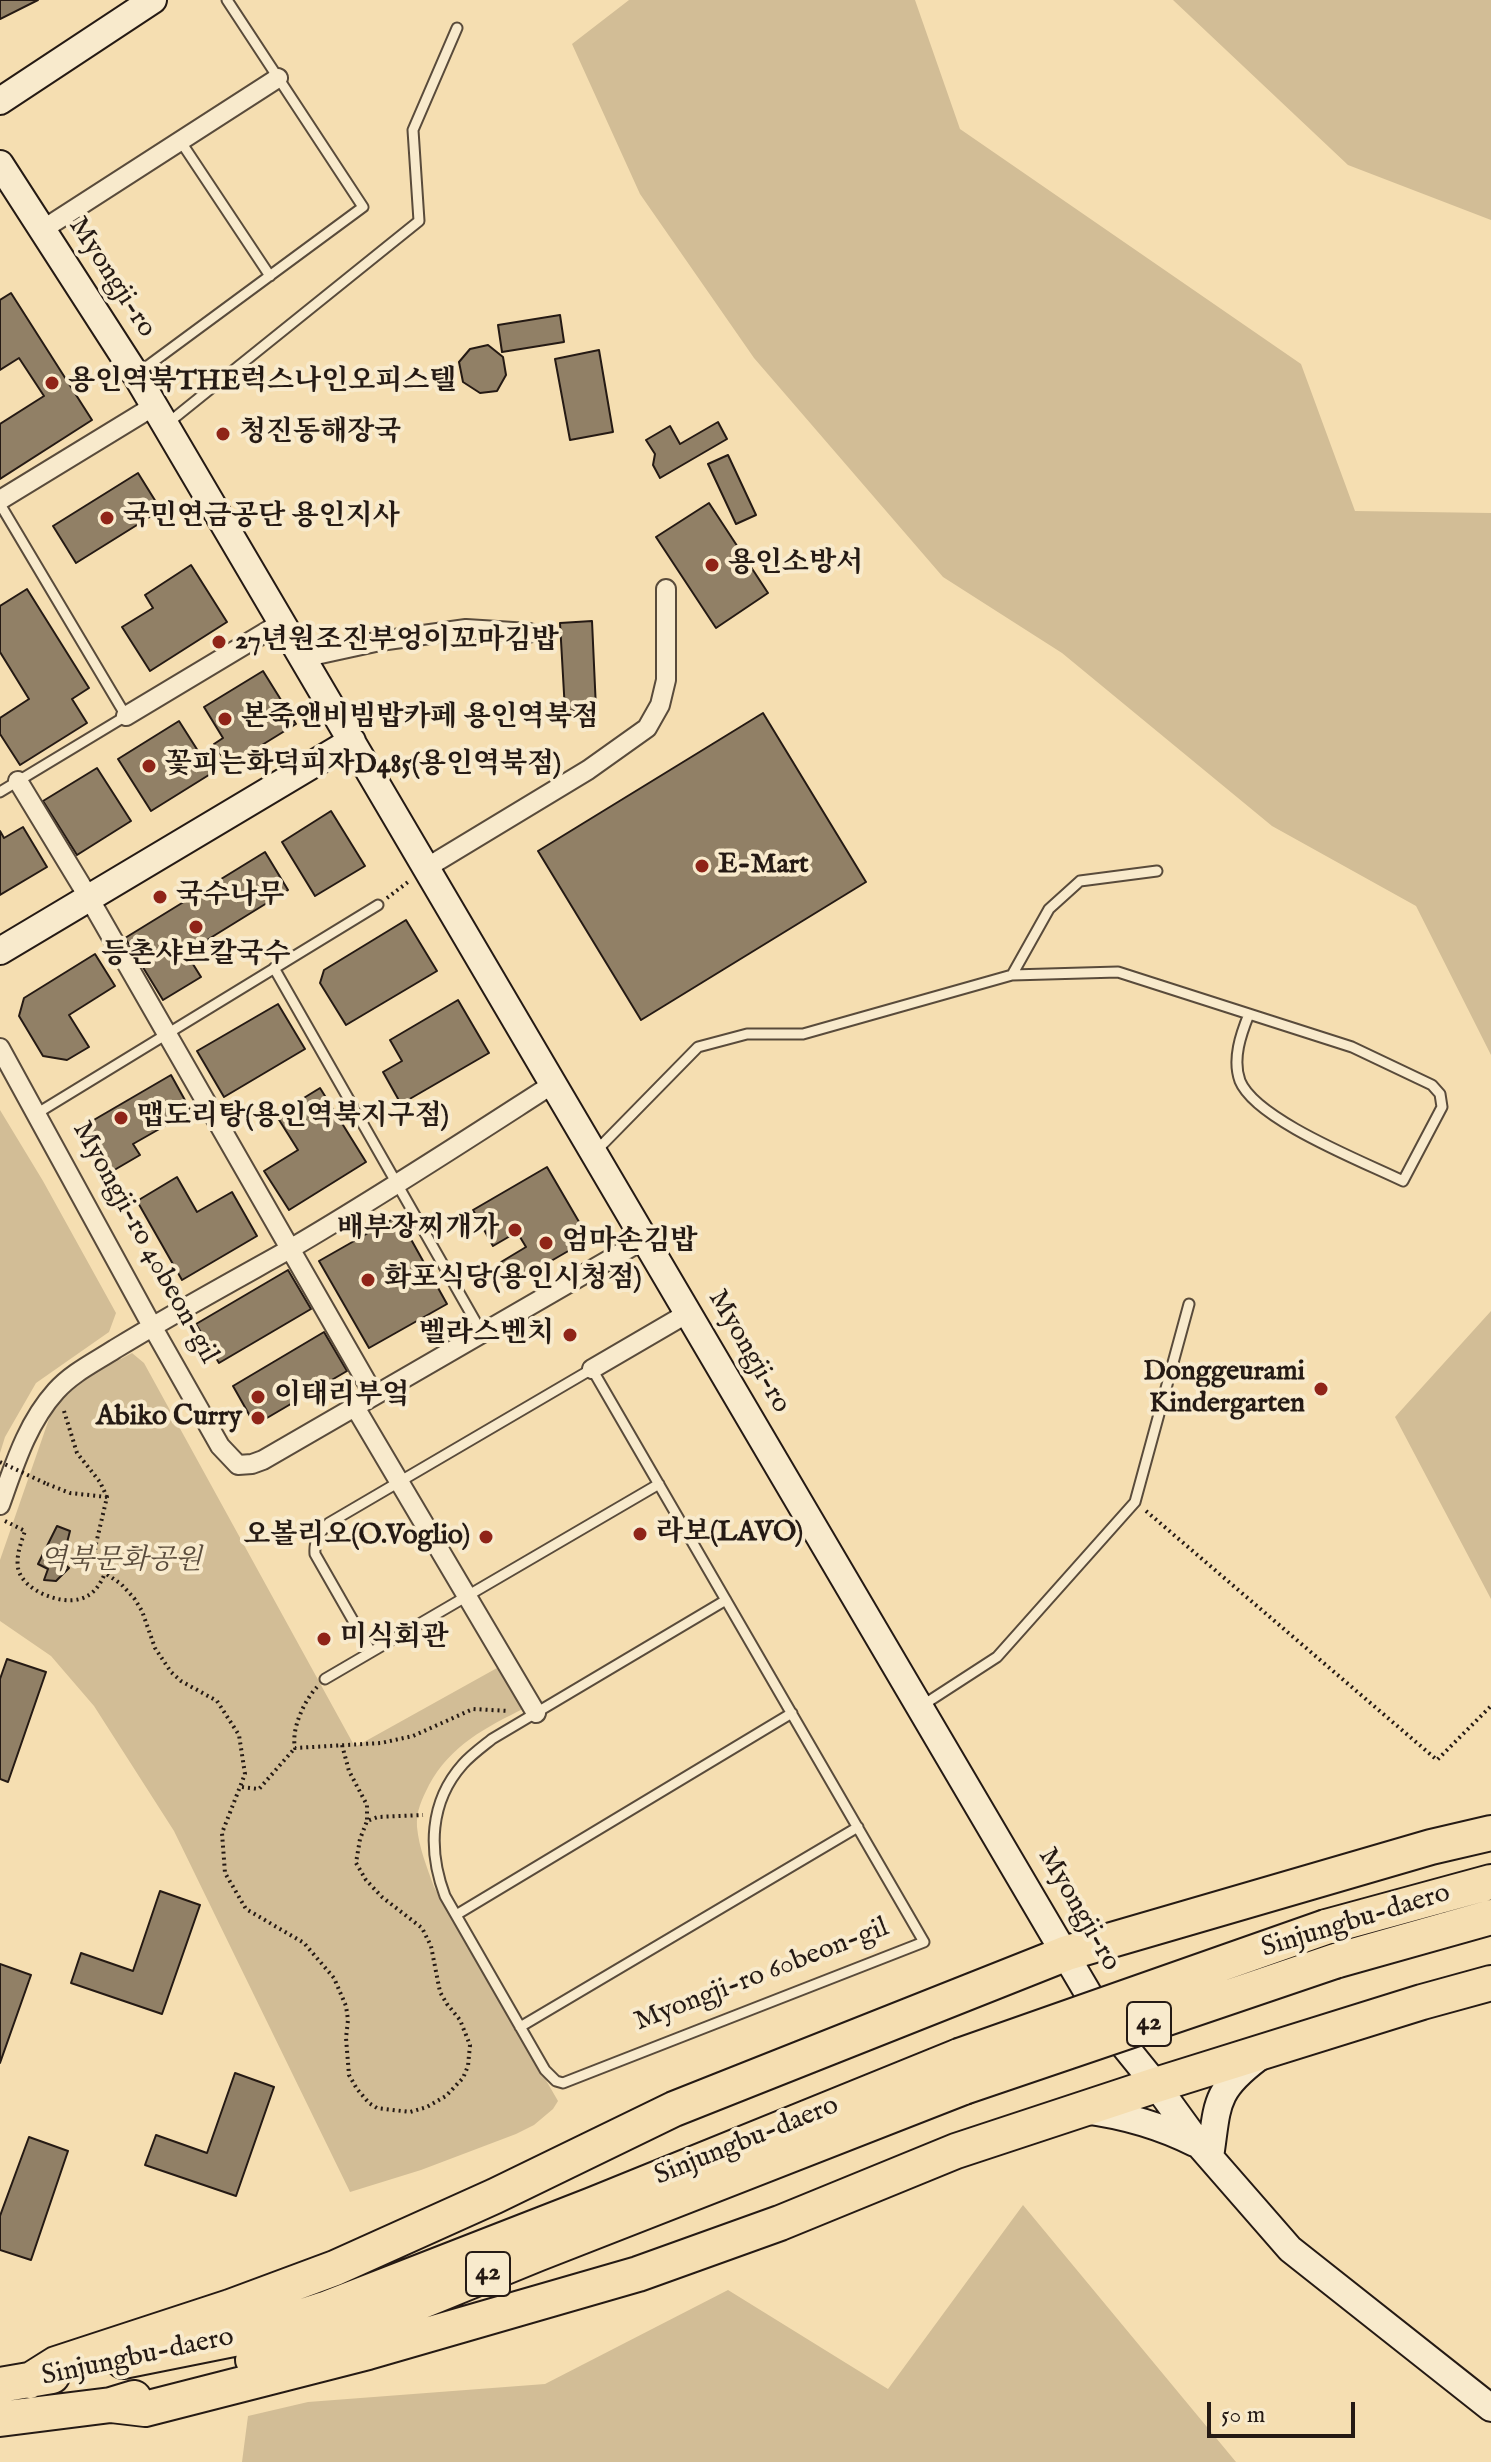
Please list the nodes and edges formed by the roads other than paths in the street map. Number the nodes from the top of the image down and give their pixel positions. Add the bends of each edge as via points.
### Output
1 (153, 0) edge
2 (227, 0) edge
3 (457, 28) dead end
4 (278, 78) junction
5 (0, 101) edge
6 (181, 142) junction
7 (0, 164) edge
8 (42, 230) junction
9 (270, 276) junction
10 (136, 375) junction
11 (159, 415) junction
12 (0, 502) edge
13 (666, 589) dead end
14 (281, 623) junction
15 (529, 633) dead end
16 (302, 658) junction
17 (126, 716) junction
18 (352, 741) junction
19 (18, 781) junction
20 (0, 792) edge
21 (426, 868) junction
22 (1157, 871) dead end
23 (89, 898) junction
24 (378, 905) road end
25 (0, 951) edge
26 (274, 968) junction
27 (1012, 975) junction
28 (1249, 1014) junction
29 (167, 1033) junction
30 (0, 1048) edge
31 (553, 1084) junction
32 (36, 1114) junction
33 (594, 1153) junction
34 (398, 1184) junction
35 (645, 1239) junction
36 (291, 1248) junction
37 (1189, 1304) dead end
38 (688, 1313) junction
39 (152, 1326) junction
40 (482, 1333) junction
41 (592, 1369) junction
42 (374, 1395) junction
43 (355, 1407) junction
44 (398, 1481) junction
45 (659, 1484) junction
46 (0, 1505) edge
47 (466, 1596) junction
48 (726, 1600) junction
49 (371, 1652) junction
50 (325, 1679) road end
51 (920, 1707) junction
52 (536, 1713) junction
53 (792, 1713) junction
54 (858, 1827) junction
55 (1491, 1833) edge
56 (1491, 1882) edge
57 (456, 1915) junction
58 (1491, 1917) edge
59 (1067, 1953) junction
60 (1491, 1983) edge
61 (520, 2027) junction
62 (1270, 2049) junction
63 (962, 2072) junction
64 (1156, 2085) junction
65 (1080, 2110) junction
66 (1205, 2152) junction
67 (14, 2383) edge
68 (111, 2405) junction
69 (1491, 2408) edge
70 (0, 2419) edge

1 - 5 main road
2 - 4 lane
3 - 11 lane via 413,130 419,221
4 - 6 street
4 - 9 lane via 363,207
6 - 8 street
6 - 9 lane
7 - 8 main road, Myongji-ro
8 - 10 main road, Myongji-ro
9 - 10 lane
10 - 11 main road, Myongji-ro
11 - 12 street
11 - 14 main road, Myongji-ro
12 - 17 lane
13 - 21 street via 666,680 647,728
14 - 16 main road, Myongji-ro
14 - 17 street
15 - 16 street via 466,629
16 - 18 main road, Myongji-ro
17 - 19 lane
18 - 21 main road, Myongji-ro
18 - 23 main road
19 - 20 lane
19 - 23 street
21 - 31 main road, Myongji-ro
22 - 27 lane via 1080,881 1049,909
23 - 25 main road
23 - 29 street
24 - 26 lane
26 - 29 lane
26 - 34 lane
27 - 28 lane via 1118,972
27 - 33 lane via 803,1034 747,1034 698,1047
28 - 28 lane via 1352,1047 1432,1085 1442,1107 1403,1181 1284,1123 1249,1096 1239,1079 1237,1055
29 - 32 lane
29 - 36 street
30 - 32 street, Myongji-ro 40beon-gil
31 - 33 main road, Myongji-ro
31 - 34 street
32 - 39 street, Myongji-ro 40beon-gil
33 - 35 main road, Myongji-ro
34 - 36 street
34 - 40 lane
35 - 38 main road, Myongji-ro
35 - 40 street
36 - 39 street
36 - 42 street
37 - 51 lane via 1135,1502 997,1657
38 - 41 street
38 - 51 main road, Myongji-ro
39 - 43 street, Myongji-ro 40beon-gil via 220,1446 238,1465 263,1460
39 - 46 street via 63,1384 40,1410
40 - 42 street
41 - 44 lane
41 - 45 lane, Myongji-ro 60beon-gil
42 - 43 street
43 - 44 street
44 - 47 street
44 - 49 lane via 329,1523 315,1544 315,1554
45 - 47 lane
45 - 48 lane, Myongji-ro 60beon-gil
47 - 49 lane
47 - 52 street
48 - 52 lane, Myongji-ro 60beon-gil
48 - 53 lane, Myongji-ro 60beon-gil
49 - 50 lane
51 - 59 main road, Myongji-ro
52 - 57 lane, Myongji-ro 60beon-gil via 492,1739 448,1782 433,1841 435,1870
53 - 54 lane, Myongji-ro 60beon-gil
53 - 57 lane
54 - 61 lane, Myongji-ro 60beon-gil
54 - 61 lane, Myongji-ro 60beon-gil via 924,1942 563,2083 545,2070
55 - 59 highway
56 - 63 highway, Sinjungbu-daero / 42, bridge via 1326,1927
57 - 61 lane, Myongji-ro 60beon-gil
58 - 63 highway, Sinjungbu-daero / 42, bridge
59 - 64 main road, Myongji-ro via 1105,2022
59 - 67 highway via 674,2109 335,2268
60 - 62 highway
62 - 64 highway
62 - 66 main road via 1228,2085 1218,2101
63 - 67 highway, Sinjungbu-daero / 42 via 592,2205 325,2309 233,2339
63 - 68 highway, Sinjungbu-daero / 42 via 361,2326
64 - 65 highway
64 - 66 main road, Myongji-ro
65 - 66 main road via 1149,2123
65 - 68 highway via 956,2151 638,2274 145,2409
66 - 69 main road, Myongji-ro via 1290,2249
68 - 70 highway, Sinjungbu-daero / 42

